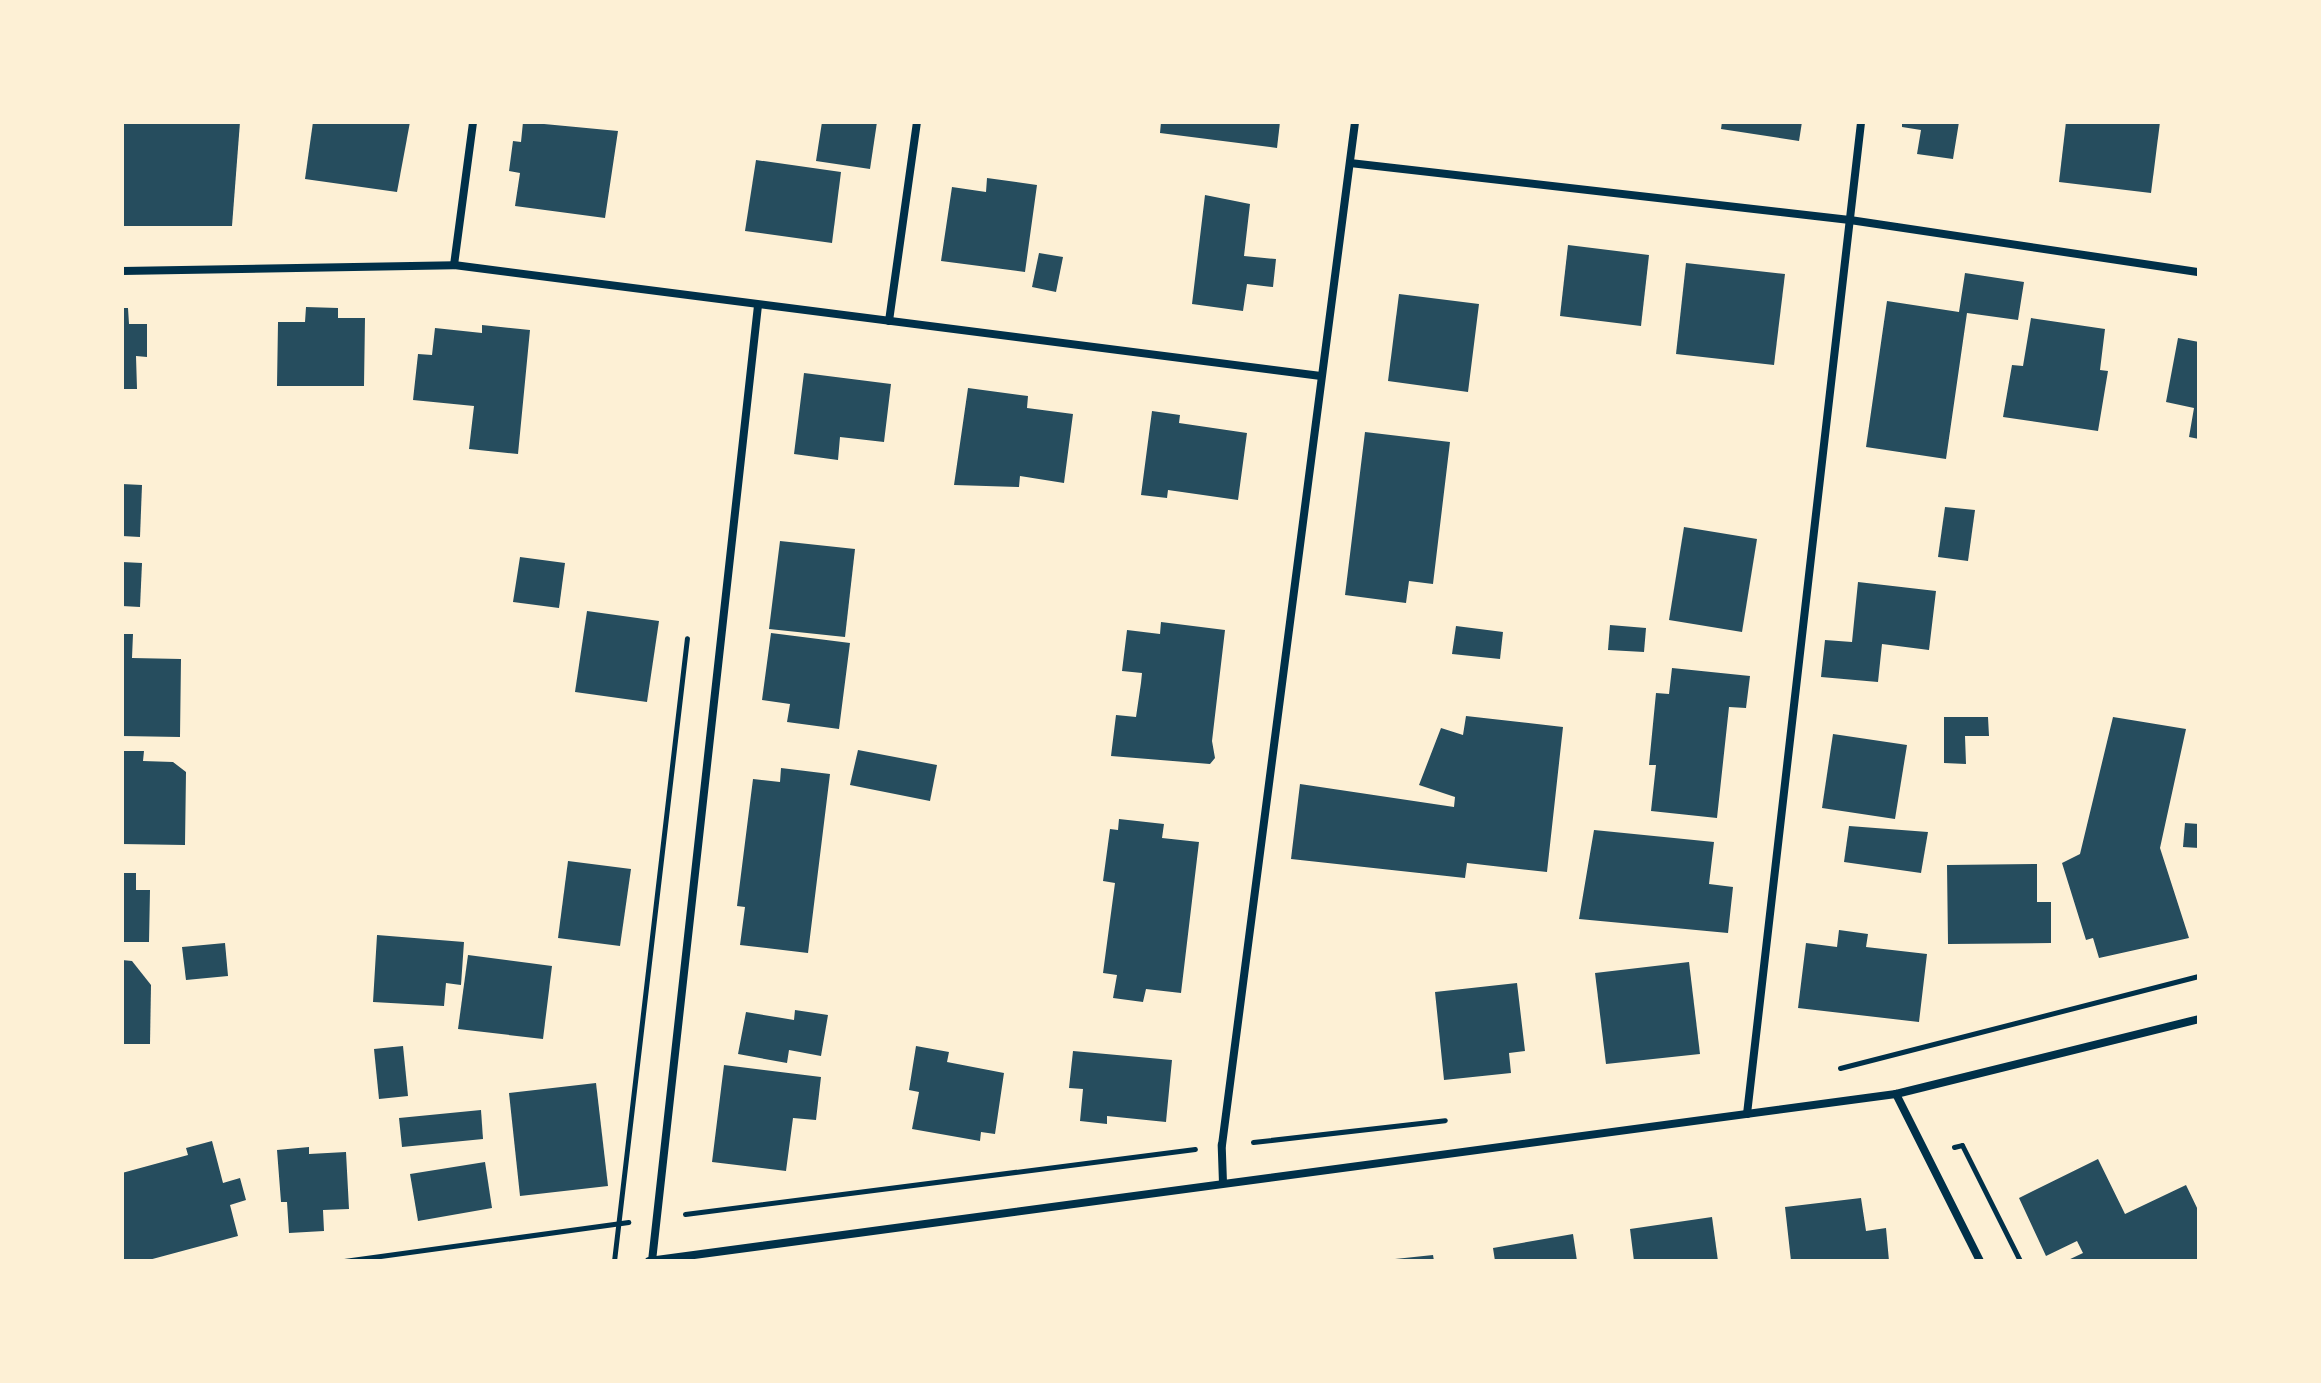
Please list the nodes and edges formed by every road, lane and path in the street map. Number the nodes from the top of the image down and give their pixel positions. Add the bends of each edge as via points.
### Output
1 (473, 122) edge
2 (917, 122) edge
3 (1355, 122) edge
4 (1861, 122) edge
5 (1350, 163) junction
6 (1850, 220) junction
7 (454, 265) junction
8 (122, 271) edge
9 (2199, 272) edge
10 (758, 306) junction
11 (889, 321) junction
12 (1321, 376) junction
13 (689, 627) dead end
14 (2199, 976) edge
15 (2199, 1019) edge
16 (1829, 1071) dead end
17 (1896, 1094) junction
18 (1747, 1114) junction
19 (1460, 1119) dead end
20 (1222, 1145) junction
21 (1223, 1183) junction
22 (653, 1218) junction
23 (619, 1223) junction
24 (344, 1261) edge
25 (614, 1261) edge
26 (650, 1261) edge
27 (1980, 1261) edge

1 - 7 street
2 - 11 street
3 - 5 street
4 - 6 street
5 - 6 street
5 - 12 street
6 - 9 street
6 - 18 street
7 - 8 street
7 - 10 street
10 - 11 street
10 - 22 street
11 - 12 street
12 - 20 street
13 - 23 path
14 - 16 path
15 - 17 street
17 - 18 street
17 - 27 street
18 - 21 street
19 - 20 path
20 - 21 street
20 - 22 path
21 - 26 street
22 - 23 path
22 - 26 street
23 - 24 path
23 - 25 path

